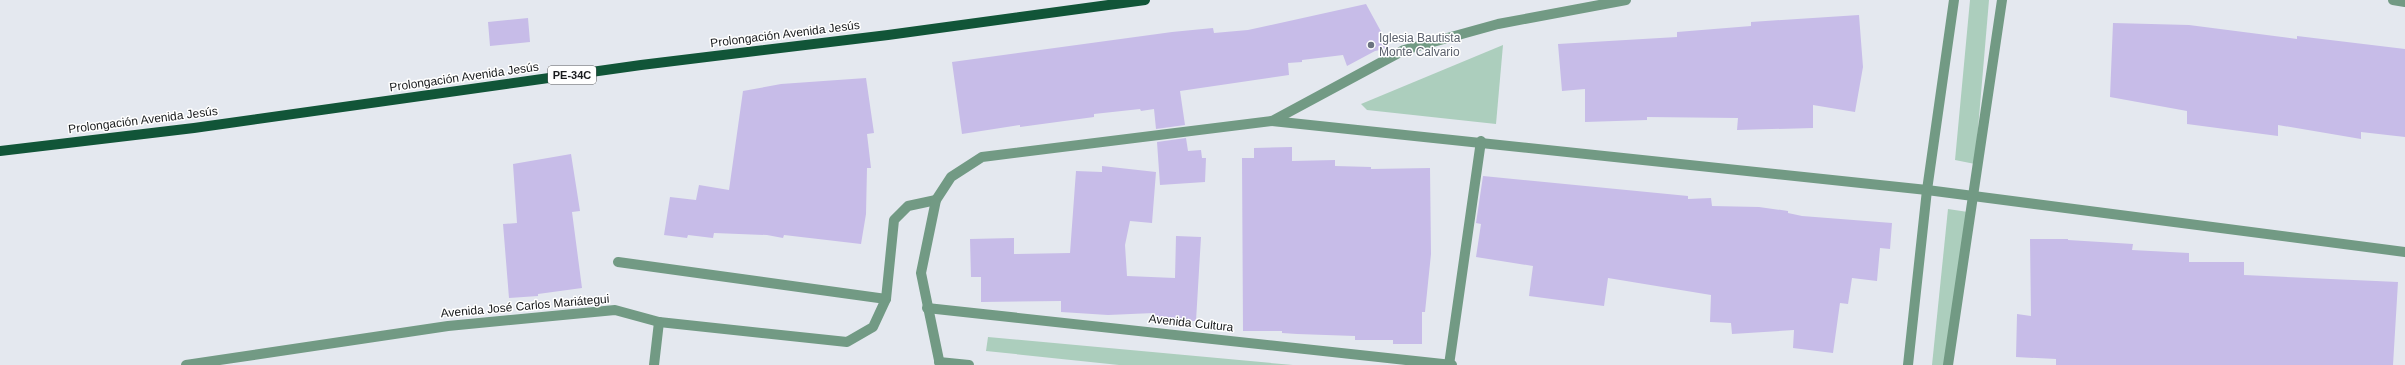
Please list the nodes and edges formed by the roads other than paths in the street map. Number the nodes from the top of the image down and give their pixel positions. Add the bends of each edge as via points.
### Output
1 (1145, 0) edge
2 (1626, 0) edge
3 (1954, 0) edge
4 (2002, 0) edge
5 (1272, 121) junction
6 (1481, 142) junction
7 (0, 151) edge
8 (1927, 190) junction
9 (1973, 195) junction
10 (936, 200) junction
11 (2405, 252) edge
12 (618, 262) dead end
13 (886, 300) junction
14 (927, 308) junction
15 (660, 322) junction
16 (939, 363) edge
17 (186, 365) edge
18 (654, 365) edge
19 (969, 365) edge
20 (1449, 365) edge
21 (1452, 365) edge
22 (1908, 365) edge
23 (1948, 365) edge

1 - 7 main road, Prolongación Avenida Jesús / PE-34C via 641,65 194,128
2 - 5 street via 1498,24 1404,50
3 - 8 street
4 - 9 street
5 - 6 street
5 - 10 street via 982,157 951,177
6 - 8 street
6 - 20 street
8 - 9 street
8 - 22 street
9 - 11 street
9 - 23 street
10 - 13 street, Avenida José Carlos Mariátegui via 908,206 894,220
10 - 14 street via 921,273
12 - 13 street
13 - 15 street, Avenida José Carlos Mariátegui via 873,327 847,342
14 - 16 street
14 - 20 street, Avenida Cultura
15 - 17 street, Avenida José Carlos Mariátegui via 615,310 448,326
15 - 18 street
16 - 19 street
20 - 21 street, Avenida Cultura

